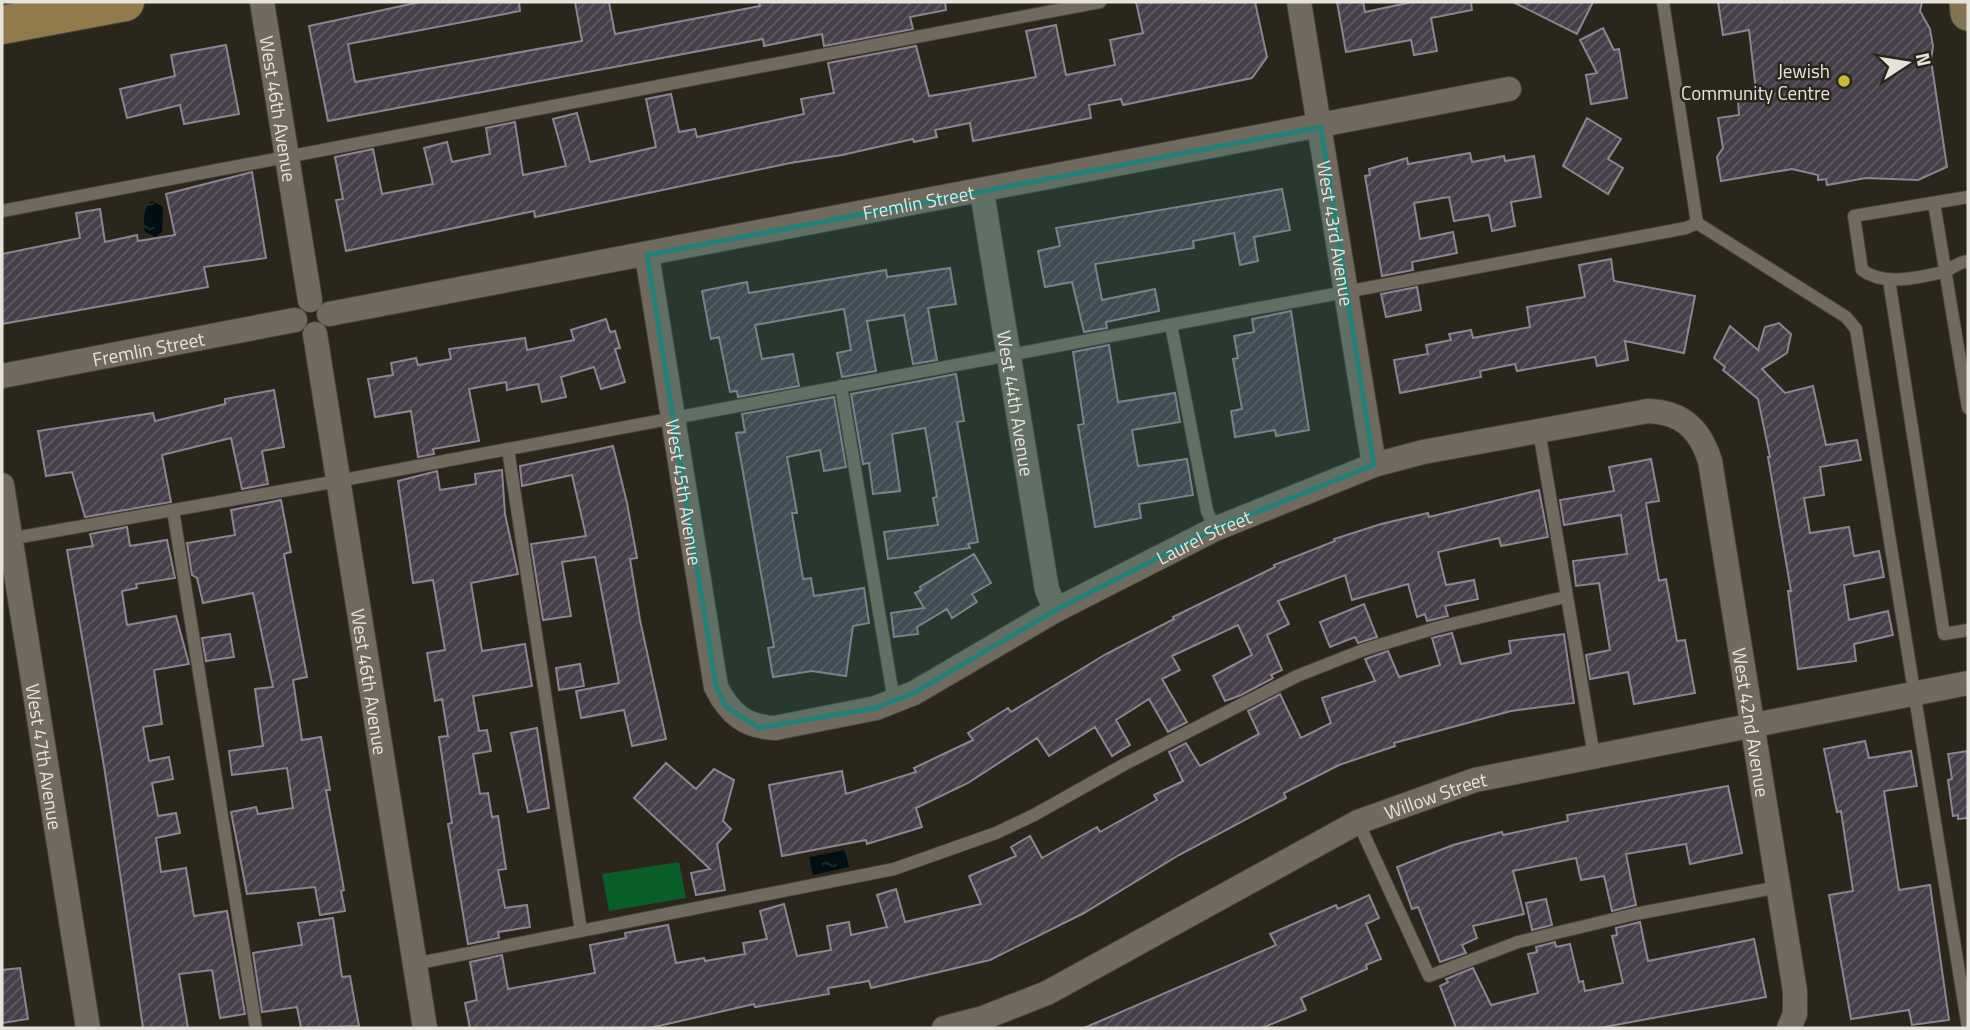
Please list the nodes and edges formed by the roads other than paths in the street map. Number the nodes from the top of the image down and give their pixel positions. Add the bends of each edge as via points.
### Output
1 (125, 2) edge
2 (262, 2) edge
3 (1100, 2) edge
4 (1299, 2) edge
5 (1663, 2) edge
6 (1967, 2) edge
7 (1968, 13) edge
8 (2, 25) edge
9 (1509, 89) dead end
10 (1321, 127) junction
11 (287, 156) junction
12 (982, 192) junction
13 (1968, 197) edge
14 (1934, 203) junction
15 (2, 211) edge
16 (1697, 223) junction
17 (647, 255) junction
18 (1968, 261) edge
19 (1946, 271) junction
20 (1889, 280) junction
21 (1346, 290) junction
22 (312, 317) junction
23 (1171, 325) junction
24 (1009, 356) junction
25 (2, 376) edge
26 (841, 386) junction
27 (1968, 408) edge
28 (674, 416) junction
29 (1689, 423) joint
30 (1539, 432) junction
31 (508, 449) junction
32 (1374, 465) junction
33 (338, 481) junction
34 (2, 485) edge
35 (173, 510) junction
36 (1215, 529) junction
37 (6, 539) edge
38 (1565, 597) junction
39 (1056, 610) junction
40 (1968, 630) edge
41 (1968, 683) edge
42 (1913, 694) junction
43 (894, 701) junction
44 (741, 720) joint
45 (1754, 725) junction
46 (1594, 756) junction
47 (1358, 822) junction
48 (1779, 887) junction
49 (581, 931) junction
50 (414, 964) junction
51 (88, 1028) edge
52 (256, 1028) edge
53 (425, 1028) edge
54 (944, 1028) edge
55 (1789, 1028) edge
56 (1968, 1028) edge

1 - 8 main road
2 - 11 street, West 46th Avenue
3 - 11 lane
4 - 10 street, West 43rd Avenue
5 - 16 lane
6 - 7 main road
9 - 10 street, Fremlin Street
10 - 12 street, Fremlin Street
10 - 21 street, West 43rd Avenue
11 - 15 lane
11 - 22 street, West 46th Avenue
12 - 17 street, Fremlin Street
12 - 24 street, West 44th Avenue
13 - 14 lane
14 - 19 lane
14 - 20 lane via 1854,216 1862,270
16 - 21 lane
16 - 42 lane via 1846,317 1856,329
17 - 22 street, Fremlin Street
17 - 28 street, West 45th Avenue
18 - 19 lane
19 - 20 lane
19 - 27 lane
20 - 40 lane via 1944,634
21 - 23 lane
21 - 32 street, West 43rd Avenue
22 - 25 street, Fremlin Street
22 - 33 street, West 46th Avenue
23 - 24 lane
23 - 36 lane via 1207,511
24 - 26 lane
24 - 39 street, West 44th Avenue via 1047,590
26 - 28 lane
26 - 43 lane
28 - 31 lane
28 - 44 street, West 45th Avenue via 716,687 726,706
29 - 30 street, Laurel Street via 1648,411
29 - 45 street, West 42nd Avenue via 1703,439 1710,461
30 - 32 street, Laurel Street
30 - 38 lane
31 - 33 lane
31 - 49 lane
32 - 36 street, Laurel Street
33 - 35 lane
33 - 50 street, West 46th Avenue
34 - 37 street, West 47th Avenue
35 - 37 lane
35 - 52 lane
36 - 39 street, Laurel Street
37 - 51 street, West 47th Avenue
38 - 46 lane
38 - 49 lane via 1439,627 1297,676 1034,816 943,853 894,869
39 - 43 street, Laurel Street
41 - 42 street, Willow Street
42 - 45 street, Willow Street
42 - 56 lane
43 - 44 street, Laurel Street via 775,728
45 - 46 street, Willow Street
45 - 48 street, West 42nd Avenue
46 - 47 street, Willow Street via 1475,780
47 - 48 lane via 1429,976 1518,942
47 - 54 street, Willow Street via 1047,993
48 - 55 street, West 42nd Avenue via 1796,991
49 - 50 lane
50 - 53 street, West 46th Avenue

